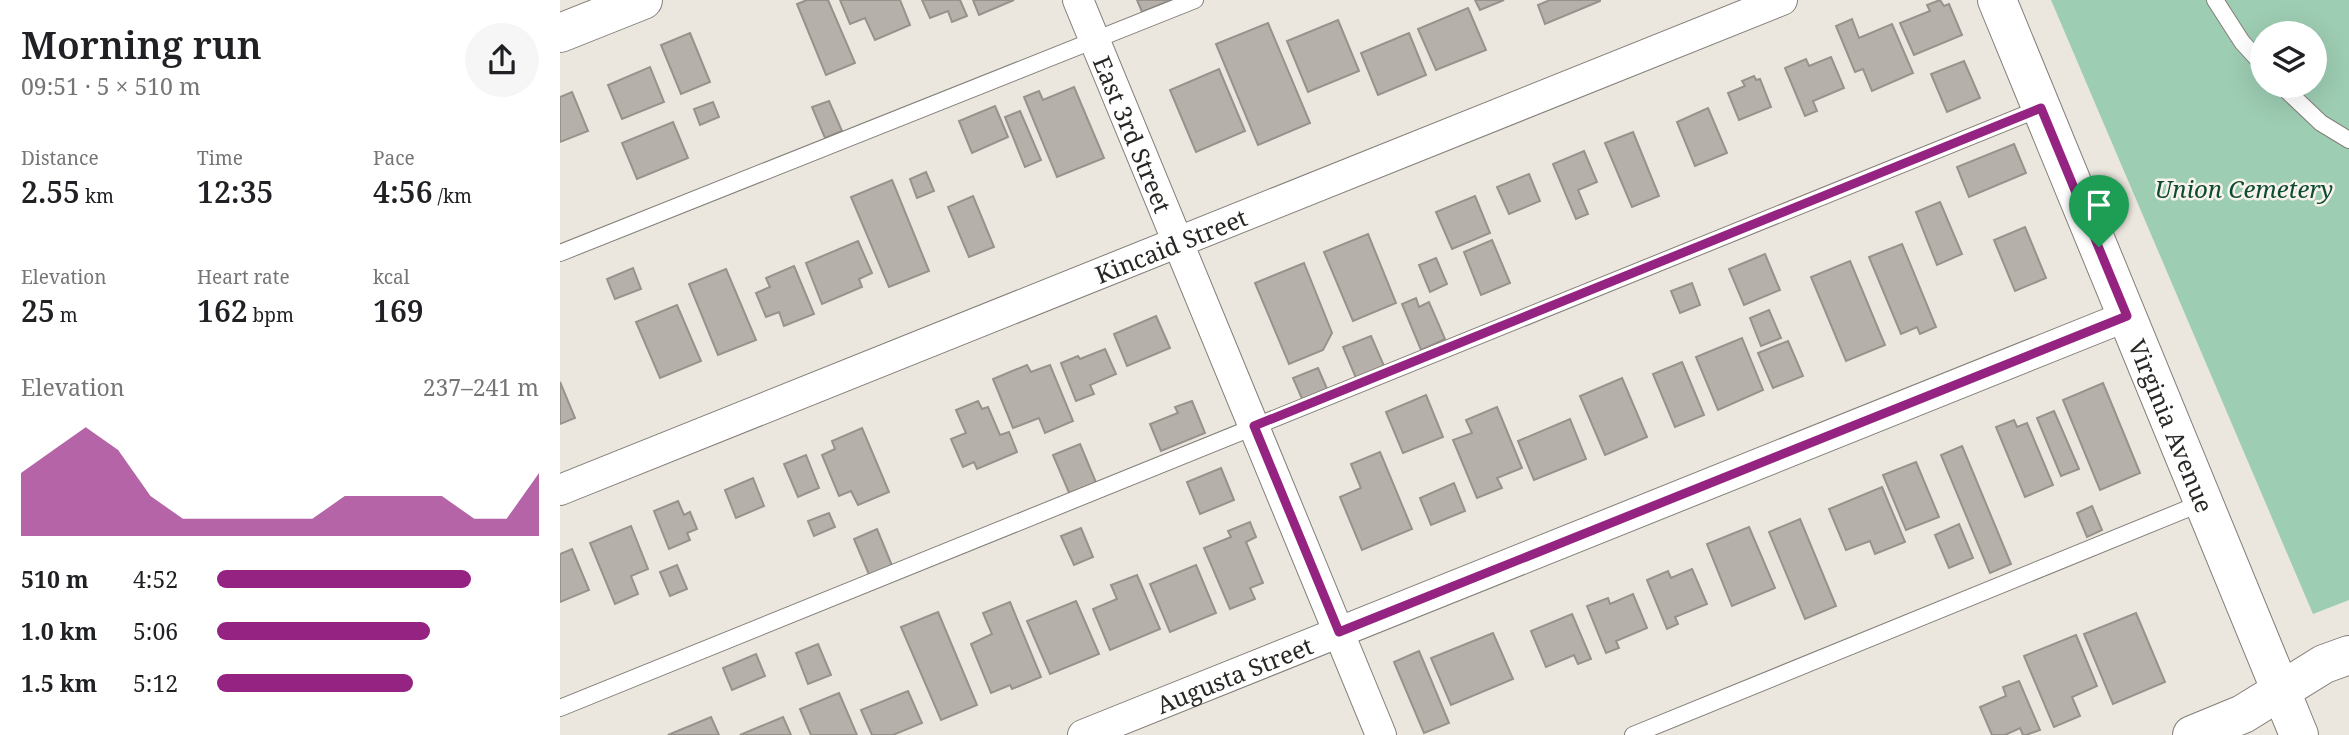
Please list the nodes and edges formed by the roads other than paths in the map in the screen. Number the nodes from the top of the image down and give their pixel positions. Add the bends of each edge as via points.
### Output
1 (643, 0) edge
2 (1078, 0) edge
3 (1195, 0) edge
4 (1782, 0) edge
5 (1997, 0) edge
6 (2215, 0) edge
7 (560, 33) edge
8 (1094, 40) junction
9 (2250, 51) edge
10 (2295, 98) edge
11 (2041, 108) junction
12 (2349, 140) edge
13 (1178, 242) junction
14 (560, 253) edge
15 (2127, 316) junction
16 (1254, 426) junction
17 (560, 490) edge
18 (2204, 502) junction
19 (1339, 632) junction
20 (2349, 655) edge
21 (2281, 691) junction
22 (560, 708) edge
23 (1083, 735) edge
24 (1381, 735) edge
25 (1633, 735) edge
26 (2192, 735) edge
27 (2299, 735) edge

1 - 7 street
2 - 8 street, East 3rd Street
3 - 8 lane
4 - 13 street, Kincaid Street
5 - 11 street, Virginia Avenue
6 - 9 lane
8 - 13 street, East 3rd Street
8 - 14 lane
10 - 12 lane via 2321,123
11 - 15 street, Virginia Avenue
11 - 16 lane
13 - 16 street, East 3rd Street
13 - 17 street, Kincaid Street
15 - 18 street, Virginia Avenue
15 - 19 street, Augusta Street
16 - 19 street, East 3rd Street
16 - 22 lane
18 - 21 street, Virginia Avenue
18 - 25 lane
19 - 23 street, Augusta Street
19 - 24 street, East 3rd Street
20 - 21 street
21 - 26 street via 2243,714
21 - 27 street, Virginia Avenue

